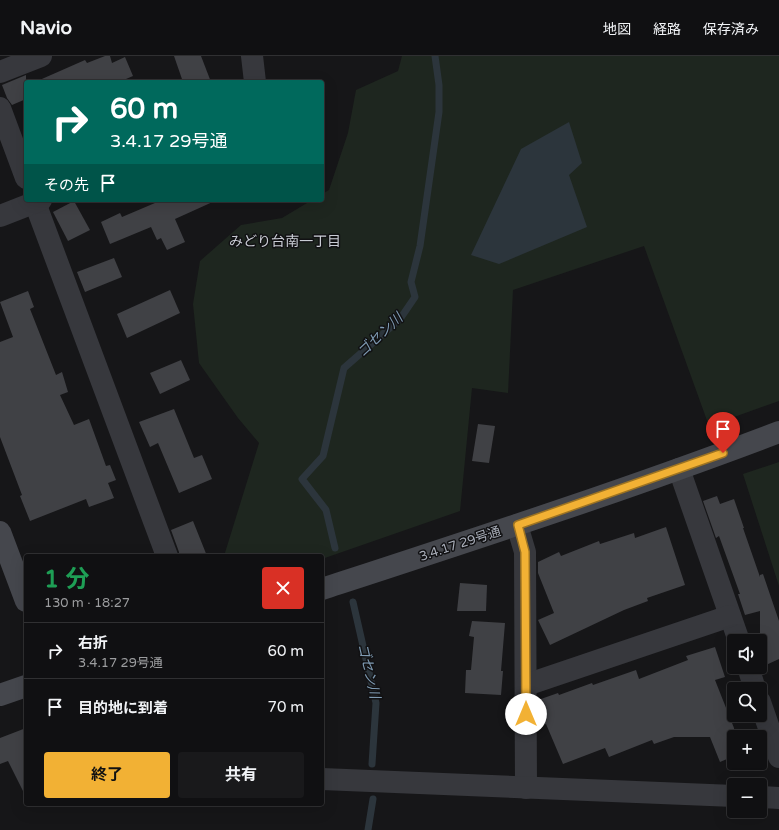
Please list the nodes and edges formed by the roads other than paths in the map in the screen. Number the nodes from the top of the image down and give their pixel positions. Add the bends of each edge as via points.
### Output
1 (41, 56) edge
2 (252, 56) edge
3 (0, 72) edge
4 (255, 80) edge
5 (0, 108) edge
6 (24, 173) edge
7 (35, 202) edge
8 (37, 202) edge
9 (0, 216) edge
10 (779, 432) edge
11 (678, 469) junction
12 (518, 525) junction
13 (0, 532) edge
14 (166, 554) edge
15 (324, 588) edge
16 (24, 596) edge
17 (730, 616) junction
18 (736, 634) edge
19 (526, 685) junction
20 (24, 687) edge
21 (0, 695) edge
22 (767, 722) edge
23 (779, 757) edge
24 (324, 779) edge
25 (526, 788) junction
26 (727, 796) edge
27 (767, 797) edge
28 (779, 798) edge

1 - 3 street
2 - 4 street
5 - 6 street
7 - 9 street
8 - 14 street
10 - 11 street, 3.4.17 29号通
11 - 12 street, 3.4.17 29号通
11 - 17 street
12 - 15 street, 3.4.17 29号通
12 - 19 street via 525,552
13 - 16 street
17 - 18 street
17 - 19 street
19 - 25 street
20 - 21 street
22 - 23 street
24 - 25 street
25 - 26 street
27 - 28 street

